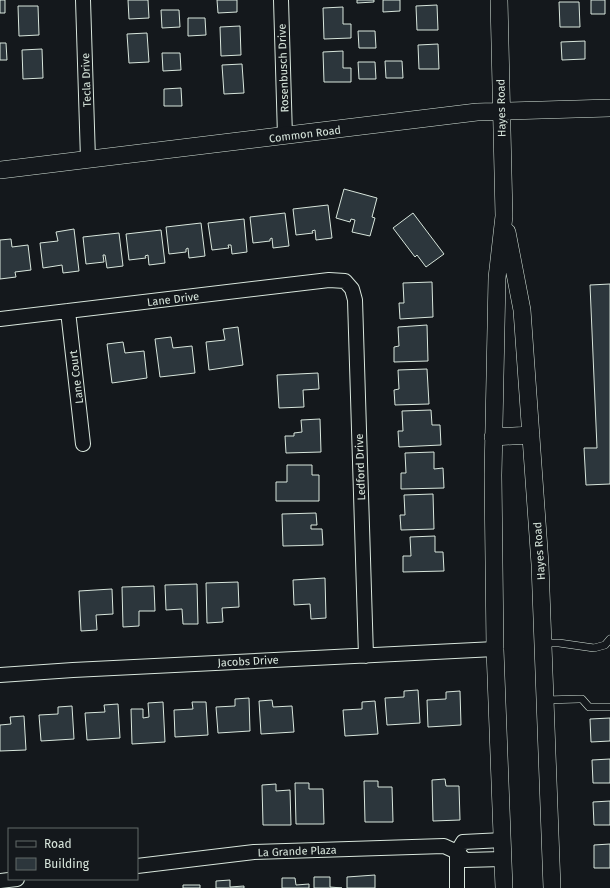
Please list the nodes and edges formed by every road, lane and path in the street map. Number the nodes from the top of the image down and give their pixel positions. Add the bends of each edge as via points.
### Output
1 (83, 0) edge
2 (281, 0) edge
3 (499, 0) edge
4 (610, 108) edge
5 (501, 110) junction
6 (285, 136) junction
7 (88, 159) junction
8 (0, 170) edge
9 (504, 216) junction
10 (345, 281) joint
11 (68, 311) junction
12 (0, 319) edge
13 (531, 435) junction
14 (493, 437) junction
15 (83, 444) dead end
16 (610, 639) edge
17 (544, 643) junction
18 (496, 649) junction
19 (366, 656) junction
20 (0, 675) edge
21 (545, 700) junction
22 (610, 707) edge
23 (503, 840) junction
24 (457, 852) junction
25 (503, 859) junction
26 (138, 866) edge
27 (457, 888) edge
28 (504, 888) edge
29 (552, 888) edge

1 - 7 street, Tecla Drive
2 - 6 street, Rosenbusch Drive
3 - 5 street, Hayes Road
4 - 5 street, Common Road
5 - 6 street, Common Road
5 - 9 street, Hayes Road
6 - 7 street, Common Road
7 - 8 street, Common Road
9 - 13 street, Hayes Road via 522,310
9 - 14 street, Hayes Road via 497,278
10 - 11 street, Lane Drive
10 - 19 street, Ledford Drive via 352,289 355,300
11 - 12 street, Lane Drive
11 - 15 street, Lane Court
13 - 14 street
13 - 17 street, Hayes Road
14 - 18 street, Hayes Road
16 - 17 lane via 605,645 594,648 559,642
17 - 21 street, Hayes Road
18 - 19 street, Jacobs Drive
18 - 23 street, Hayes Road
19 - 20 street, Jacobs Drive
21 - 22 lane via 579,699 589,707
21 - 29 street, Hayes Road
23 - 24 street via 463,842
23 - 25 street, Hayes Road
24 - 25 street, La Grande Plaza via 465,860
24 - 26 street, La Grande Plaza via 444,846 277,851
24 - 27 street
25 - 28 street, Hayes Road

